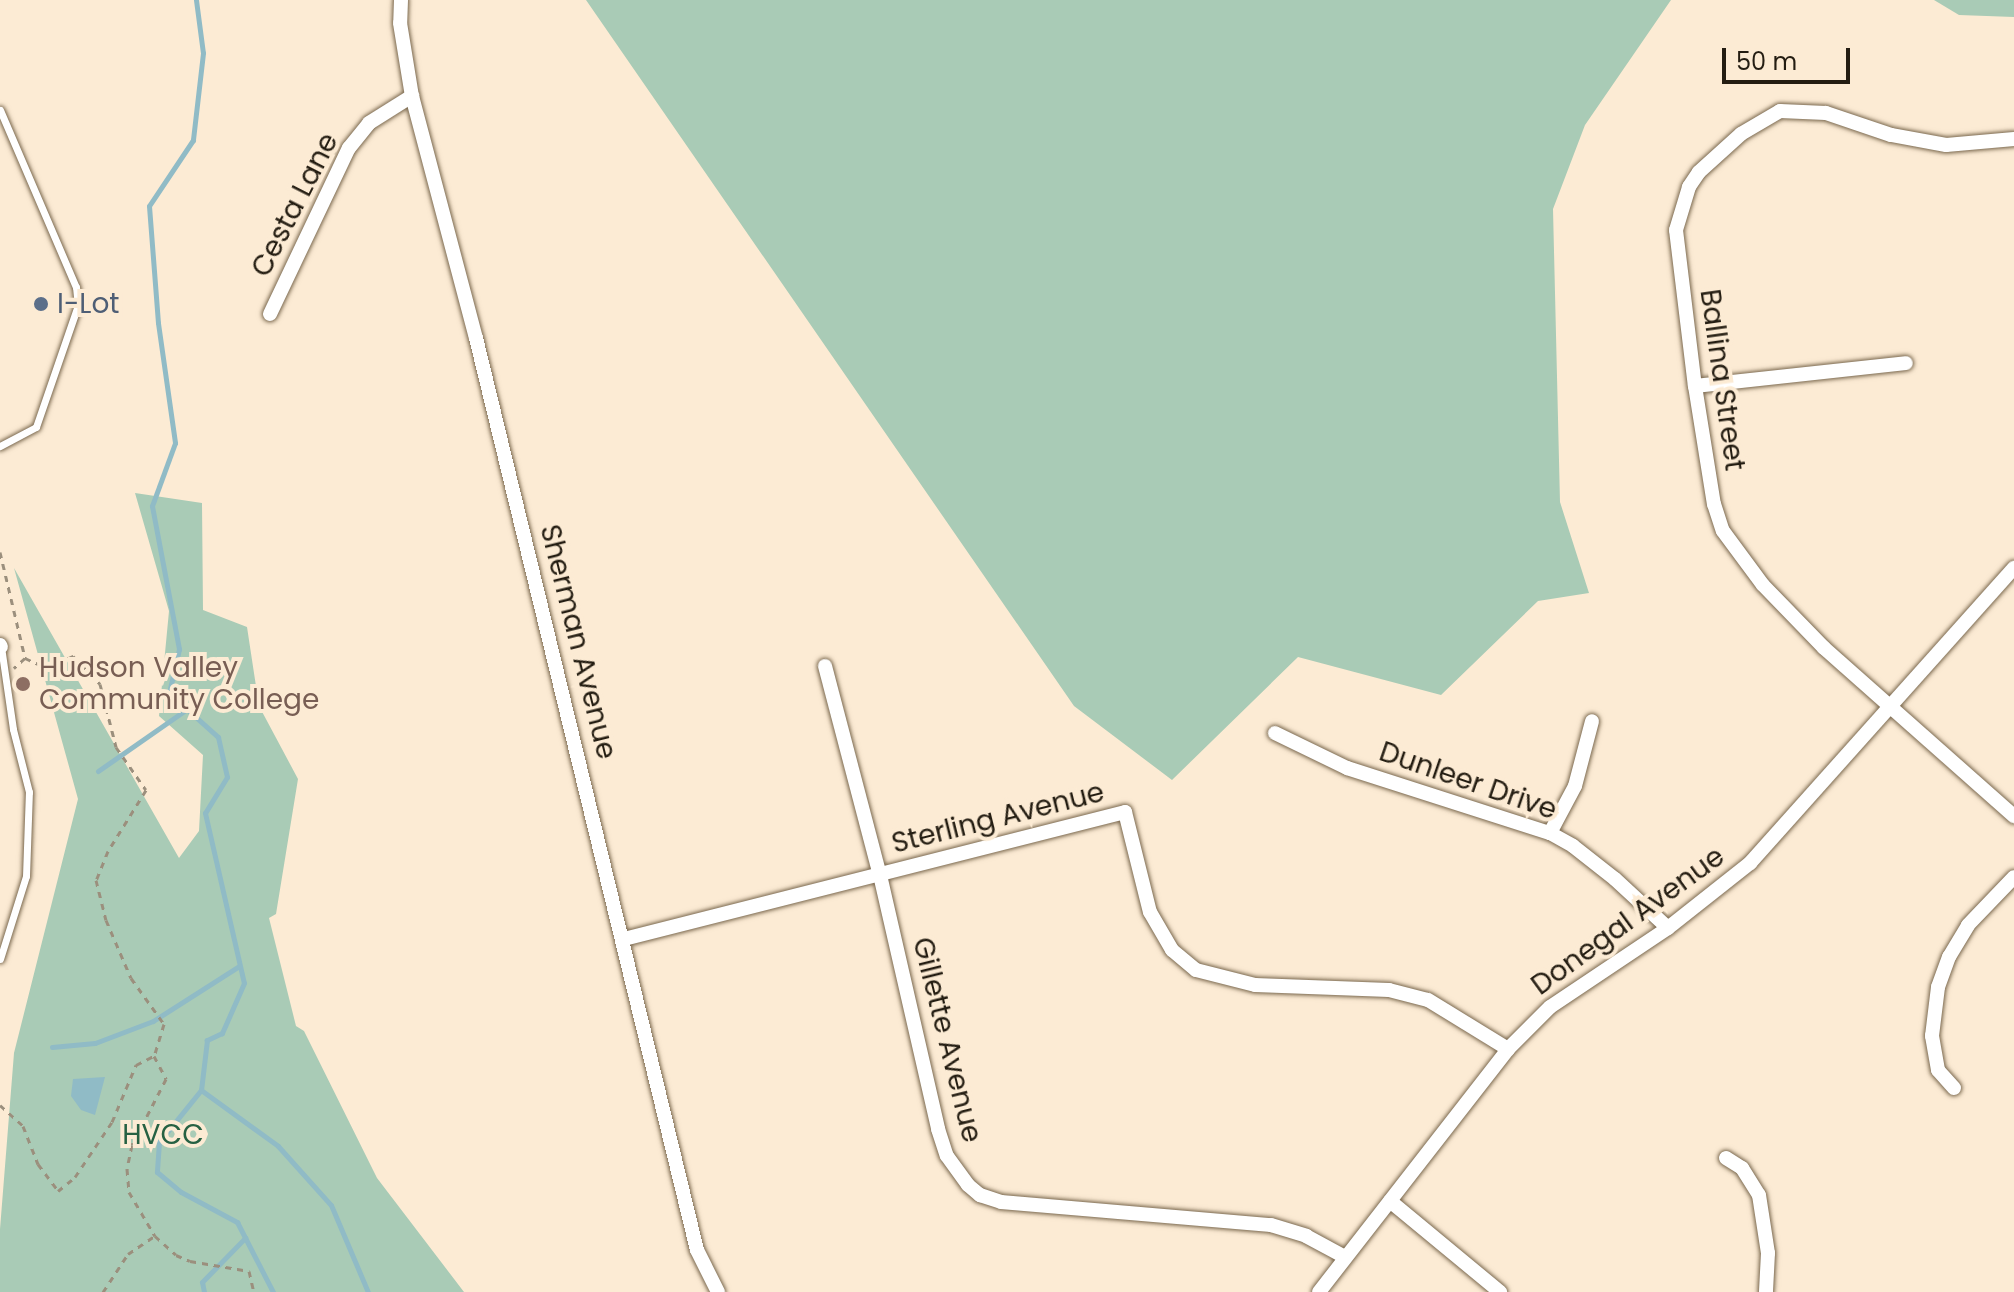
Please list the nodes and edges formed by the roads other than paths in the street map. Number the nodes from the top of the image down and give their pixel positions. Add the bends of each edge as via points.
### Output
1 (401, 0) edge
2 (412, 96) junction
3 (0, 110) edge
4 (2014, 139) edge
5 (270, 314) dead end
6 (1906, 363) dead end
7 (1695, 386) junction
8 (0, 446) edge
9 (2014, 568) edge
10 (0, 646) edge
11 (825, 666) dead end
12 (1891, 705) junction
13 (1592, 721) dead end
14 (1275, 733) dead end
15 (2014, 816) edge
16 (1550, 833) junction
17 (880, 875) junction
18 (2014, 877) edge
19 (1668, 928) junction
20 (624, 939) junction
21 (0, 959) edge
22 (1508, 1049) junction
23 (1954, 1088) dead end
24 (1726, 1158) dead end
25 (1390, 1201) junction
26 (1345, 1257) junction
27 (718, 1292) edge
28 (1319, 1292) edge
29 (1500, 1292) edge
30 (1766, 1292) edge

1 - 2 street, Sherman Avenue
2 - 5 street, Cesta Lane via 369,123 349,148
2 - 20 street, Sherman Avenue
3 - 8 lane via 76,287 78,305 36,427
4 - 7 street, Ballina Street via 1946,145 1797,110 1780,111 1741,134 1699,172 1676,230
6 - 7 street
7 - 12 street, Ballina Street via 1723,531 1763,585 1824,648
9 - 12 street, Donegal Avenue
10 - 21 lane via 29,792 26,876
11 - 17 street, Gillette Avenue
12 - 15 street, Ballina Street
12 - 19 street, Donegal Avenue via 1750,863
13 - 16 street via 1575,786
14 - 16 street, Dunleer Drive via 1347,768
16 - 19 street, Dunleer Drive via 1615,879
17 - 20 street, Sterling Avenue
17 - 22 street, Sterling Avenue via 1125,812 1150,912 1172,950 1196,970 1255,985 1389,990 1428,1000
17 - 26 street, Gillette Avenue via 938,1129 947,1156 980,1195 1001,1202 1271,1225
18 - 23 street via 1968,925 1938,987 1934,1047 1938,1070
19 - 22 street, Donegal Avenue via 1550,1007
20 - 27 street, Sherman Avenue via 697,1250
22 - 25 street, Donegal Avenue
24 - 30 street via 1742,1168 1759,1195 1768,1253
25 - 26 street, Donegal Avenue
25 - 29 street
26 - 28 street, Donegal Avenue

